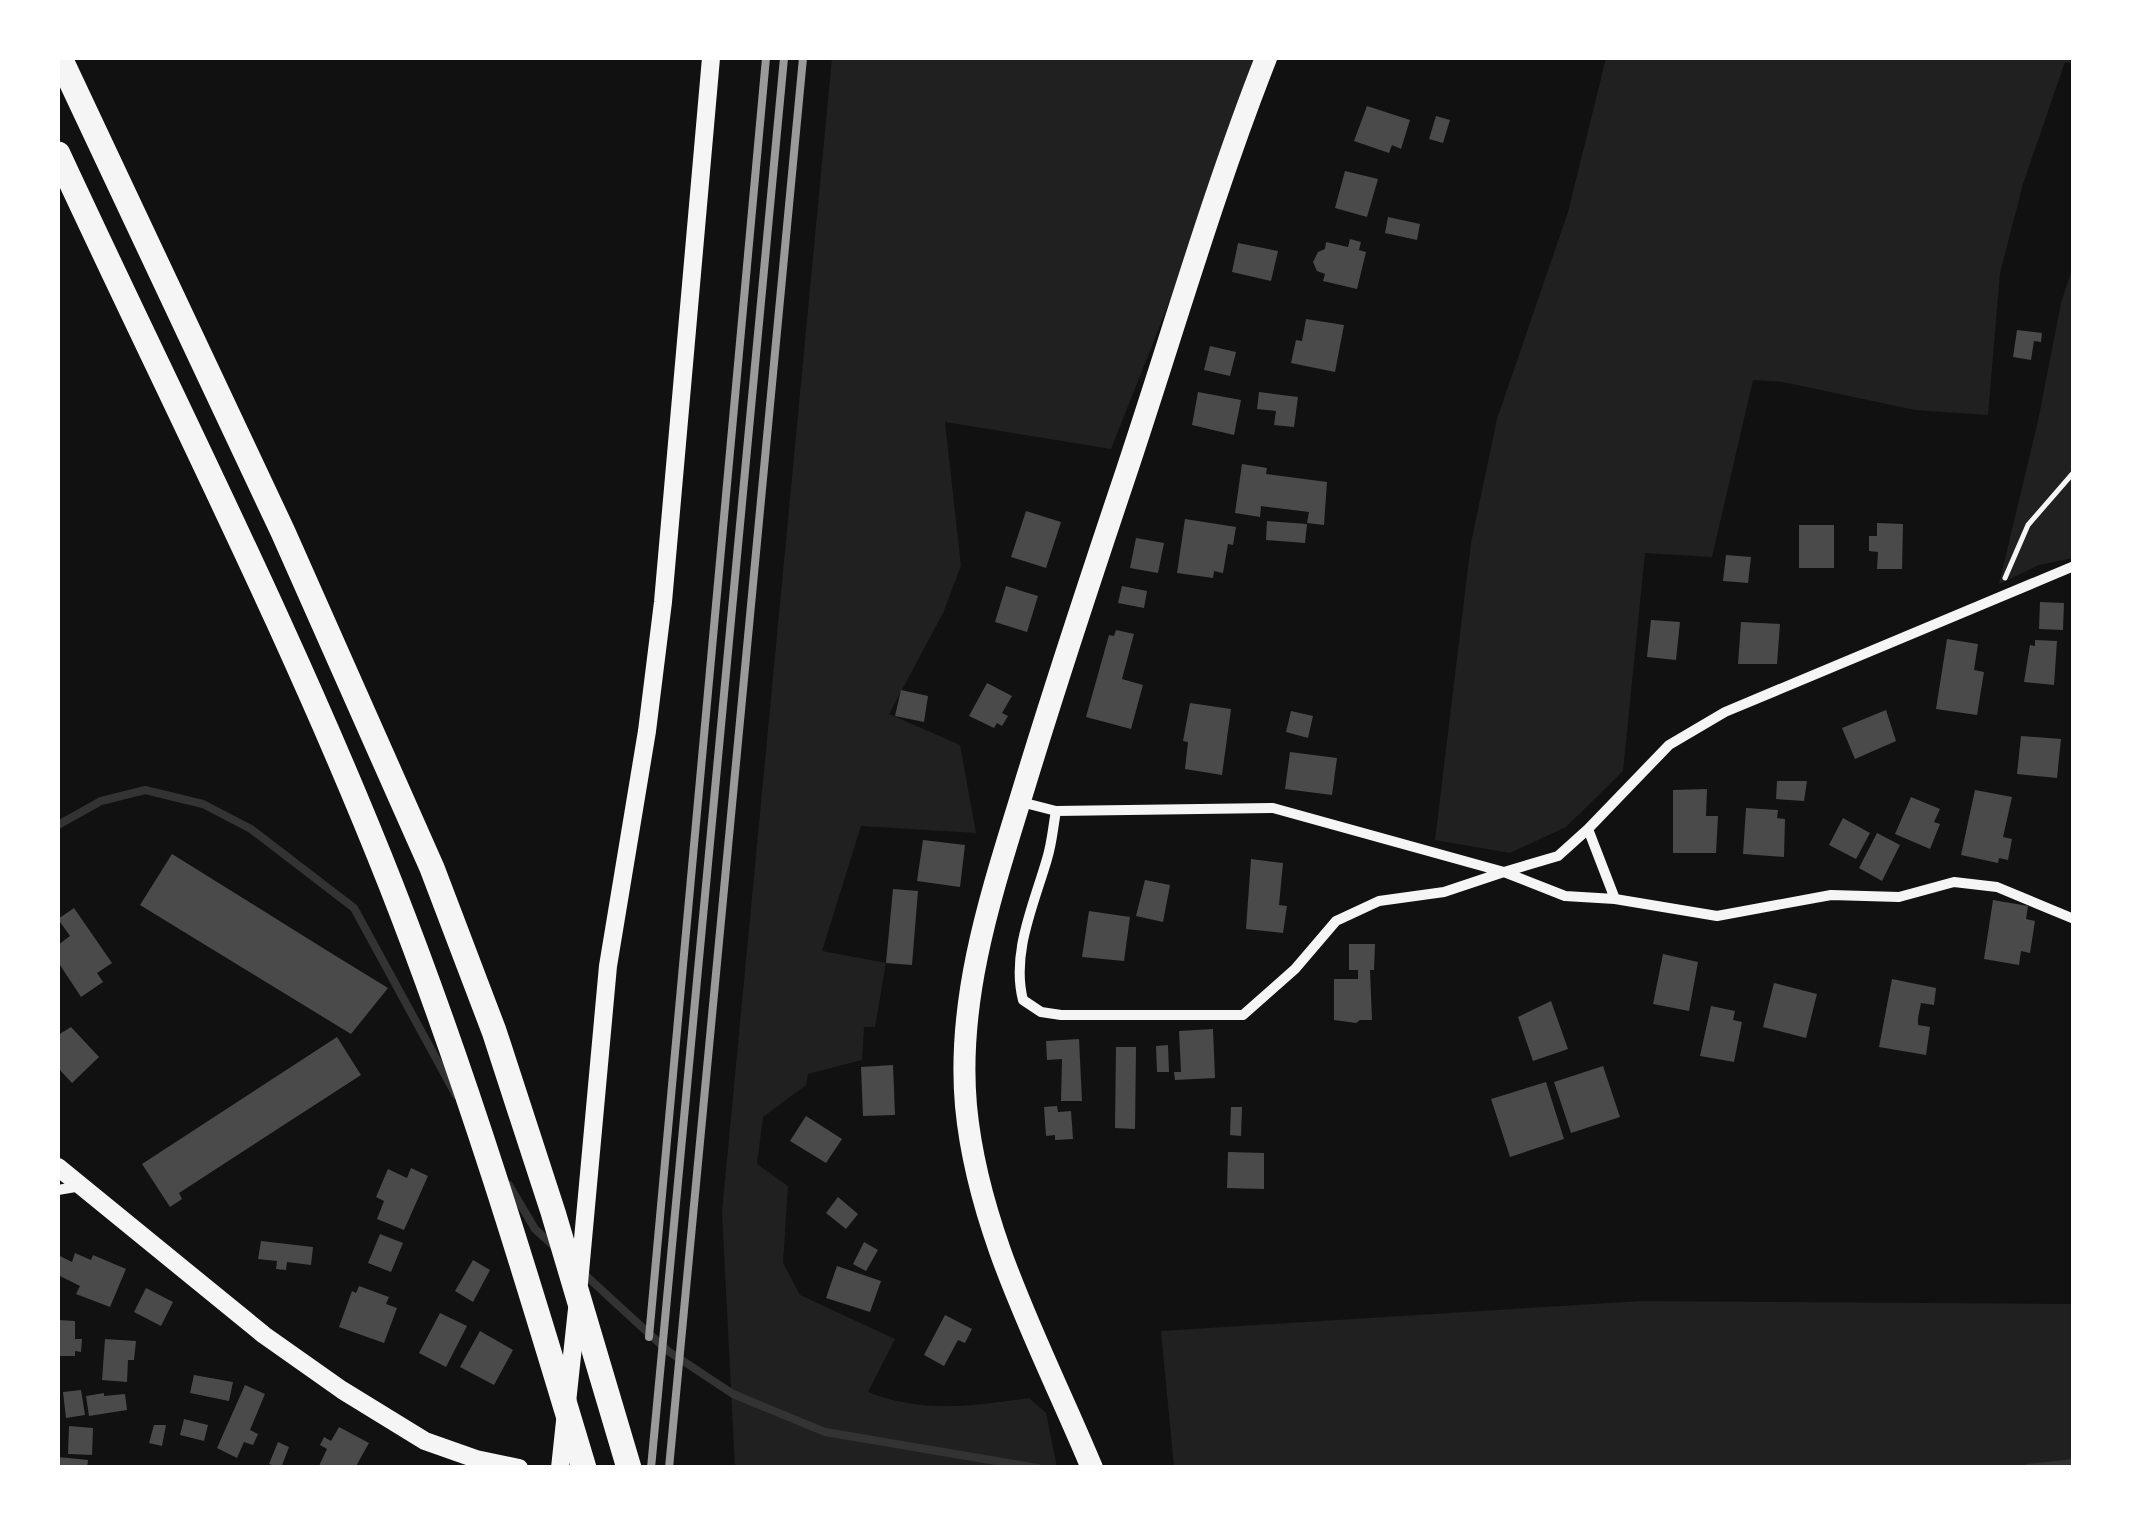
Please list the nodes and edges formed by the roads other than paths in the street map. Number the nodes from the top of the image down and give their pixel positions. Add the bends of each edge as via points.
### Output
1 (60, 58) edge
2 (711, 58) edge
3 (1266, 58) edge
4 (58, 154) edge
5 (2074, 566) edge
6 (1020, 802) junction
7 (1056, 811) junction
8 (1588, 830) junction
9 (1504, 872) junction
10 (1615, 899) junction
11 (2074, 919) edge
12 (58, 1167) edge
13 (81, 1186) junction
14 (58, 1190) edge
15 (519, 1468) edge
16 (560, 1468) edge
17 (584, 1468) edge
18 (629, 1468) edge
19 (1092, 1468) edge

1 - 18 highway via 432,868 494,1031
2 - 16 street via 664,602 608,966
3 - 6 main road
4 - 17 highway via 390,880 455,1052
5 - 8 street via 1725,712 1670,746
6 - 7 street
6 - 19 main road via 971,989 966,1106 985,1208
7 - 9 street via 1274,808
7 - 9 street via 1018,973 1023,1000 1061,1015 1242,1015 1336,921 1379,901 1444,892
8 - 9 street via 1558,856
8 - 10 street
9 - 10 street via 1565,896
10 - 11 street via 1717,916 1831,895 1899,897 1954,882 1997,887
12 - 13 street
13 - 14 street
13 - 15 street via 264,1336 385,1418 425,1441

